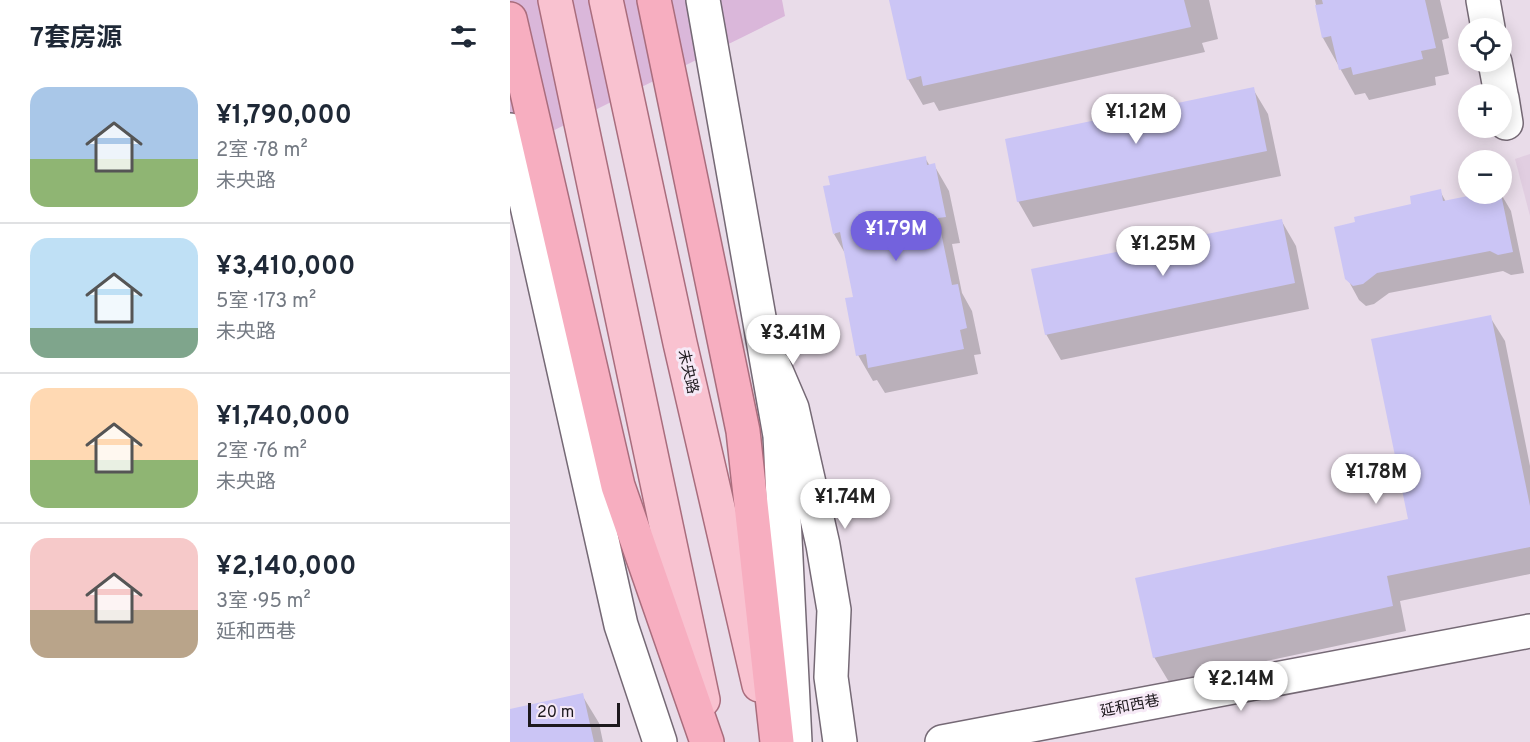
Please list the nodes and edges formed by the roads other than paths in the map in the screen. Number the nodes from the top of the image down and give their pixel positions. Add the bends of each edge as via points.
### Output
1 (555, 0) edge
2 (606, 0) edge
3 (654, 0) edge
4 (703, 0) edge
5 (1483, 0) edge
6 (1486, 18) edge
7 (510, 19) edge
8 (510, 130) edge
9 (763, 340) junction
10 (1530, 631) edge
11 (658, 738) edge
12 (707, 742) edge
13 (712, 742) edge
14 (775, 742) edge
15 (795, 742) edge
16 (840, 742) edge
17 (942, 742) edge

1 - 13 main road
2 - 14 main road, 未央路 via 680,343
3 - 14 highway via 743,431
4 - 9 main road
5 - 6 main road
7 - 12 highway via 618,486
8 - 11 main road via 621,626
9 - 15 main road via 780,436
9 - 16 main road via 792,408 823,545 834,610 831,676
10 - 17 main road, 延和西巷

